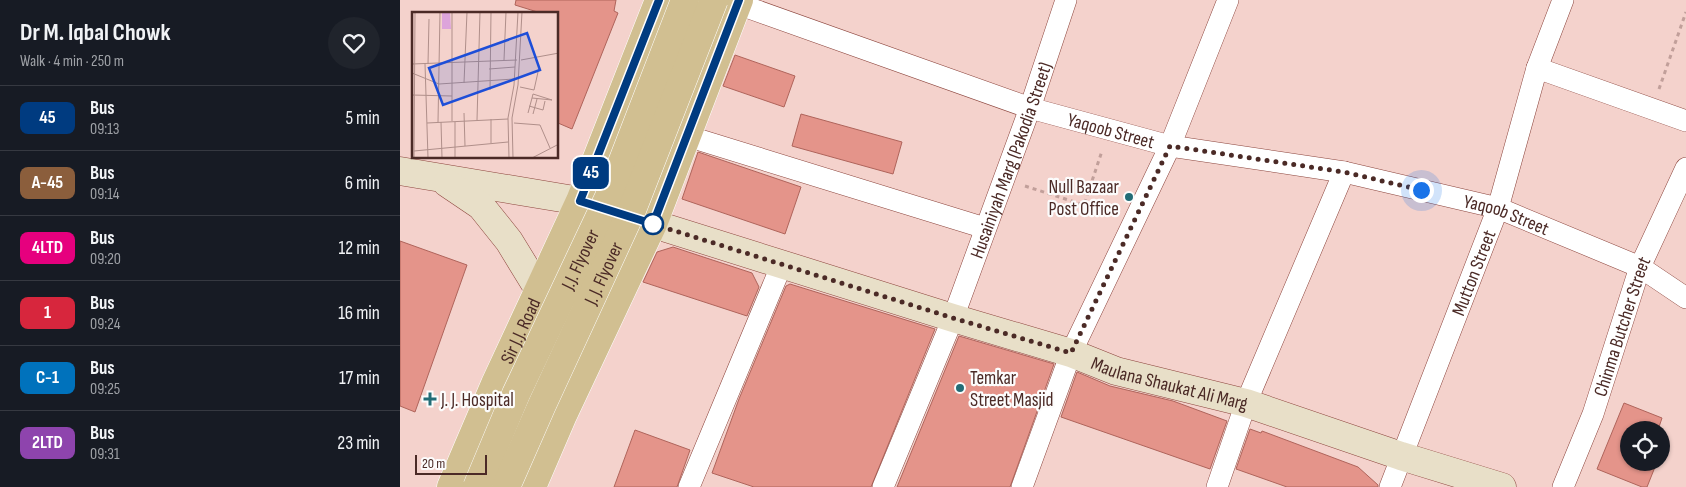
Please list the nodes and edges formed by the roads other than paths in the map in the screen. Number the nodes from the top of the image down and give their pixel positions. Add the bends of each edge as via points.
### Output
1 (659, 0) edge
2 (685, 0) edge
3 (1066, 0) edge
4 (1228, 0) edge
5 (1563, 0) edge
6 (730, 1) edge
7 (1536, 68) junction
8 (1030, 108) junction
9 (1686, 121) edge
10 (687, 136) junction
11 (1170, 146) junction
12 (1686, 168) edge
13 (400, 171) edge
14 (1344, 172) junction
15 (439, 178) junction
16 (580, 201) junction
17 (1498, 208) junction
18 (653, 224) junction
19 (985, 228) junction
20 (782, 264) junction
21 (1640, 267) junction
22 (539, 290) junction
23 (1686, 298) edge
24 (953, 318) junction
25 (1071, 353) junction
26 (1246, 403) junction
27 (1401, 456) junction
28 (451, 487) edge
29 (477, 487) edge
30 (506, 487) edge
31 (532, 487) edge
32 (688, 487) edge
33 (883, 487) edge
34 (1022, 487) edge
35 (1217, 487) edge
36 (1390, 487) edge
37 (1502, 487) edge
38 (1563, 487) edge

1 - 16 main road, Sir J.J. Road
2 - 29 main road, J.J. Flyover, bridge via 608,199 516,394
3 - 8 street, Husainiyah Marg (Pakodia Street)
4 - 11 street
5 - 7 street, Mutton Street
6 - 8 street, Yaqoob Street
6 - 10 main road
6 - 30 main road, J. J. Flyover, bridge
7 - 9 street
7 - 17 street, Mutton Street
8 - 11 street, Yaqoob Street
8 - 19 street, Husainiyah Marg (Pakodia Street)
10 - 18 main road
10 - 19 street
11 - 14 street, Yaqoob Street
11 - 25 street
12 - 21 street, Chinma Butcher Street
13 - 15 main road, Maulana Shaukat Ali Marg
14 - 17 street, Yaqoob Street
14 - 26 street
15 - 16 main road, Maulana Shaukat Ali Marg
15 - 22 main road via 481,206 510,241
16 - 18 main road, Maulana Shaukat Ali Marg
16 - 22 main road, Sir J.J. Road
17 - 21 street, Yaqoob Street
17 - 27 street, Mutton Street
18 - 20 main road, Maulana Shaukat Ali Marg
18 - 31 main road
19 - 24 street, Husainiyah Marg (Pakodia Street)
20 - 24 main road, Maulana Shaukat Ali Marg
20 - 32 street
21 - 23 street, Yaqoob Street
21 - 38 street, Chinma Butcher Street via 1593,414
22 - 28 main road, Sir J.J. Road
24 - 25 main road, Maulana Shaukat Ali Marg
24 - 33 street, Husainiyah Marg (Pakodia Street)
25 - 26 main road, Maulana Shaukat Ali Marg via 1116,371
25 - 34 street
26 - 27 main road, Maulana Shaukat Ali Marg
26 - 35 street
27 - 36 street, Mutton Street
27 - 37 main road, Maulana Shaukat Ali Marg

